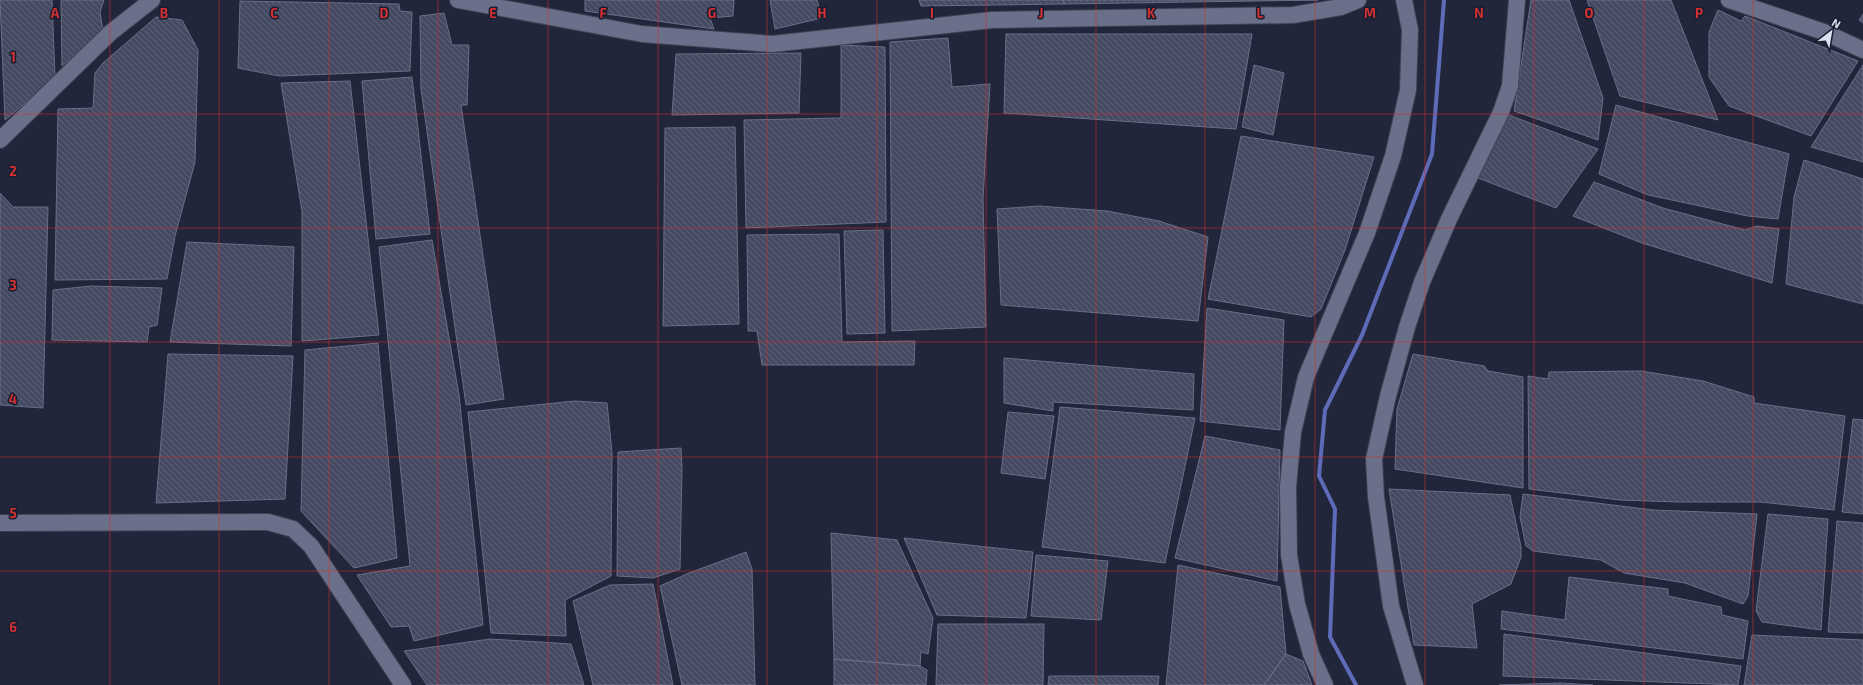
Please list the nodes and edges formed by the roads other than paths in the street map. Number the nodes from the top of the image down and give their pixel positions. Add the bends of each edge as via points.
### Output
1 (152, 0) edge
2 (458, 0) edge
3 (1358, 0) edge
4 (1404, 0) edge
5 (1517, 0) edge
6 (1729, 0) edge
7 (1863, 50) edge
8 (0, 140) edge
9 (0, 523) edge
10 (402, 685) edge
11 (1325, 685) edge
12 (1415, 685) edge

1 - 8 street via 110,33
2 - 3 street via 642,34 772,44 992,20 1293,15 1341,7
4 - 11 street via 1410,30 1408,90 1393,156 1367,233 1306,378 1293,432 1288,487 1289,555 1297,604 1311,654
5 - 12 street via 1510,86 1501,112 1449,219 1422,282 1388,396 1374,459 1376,498 1391,606
6 - 7 street via 1824,32
9 - 10 street via 268,522 293,529 311,546

